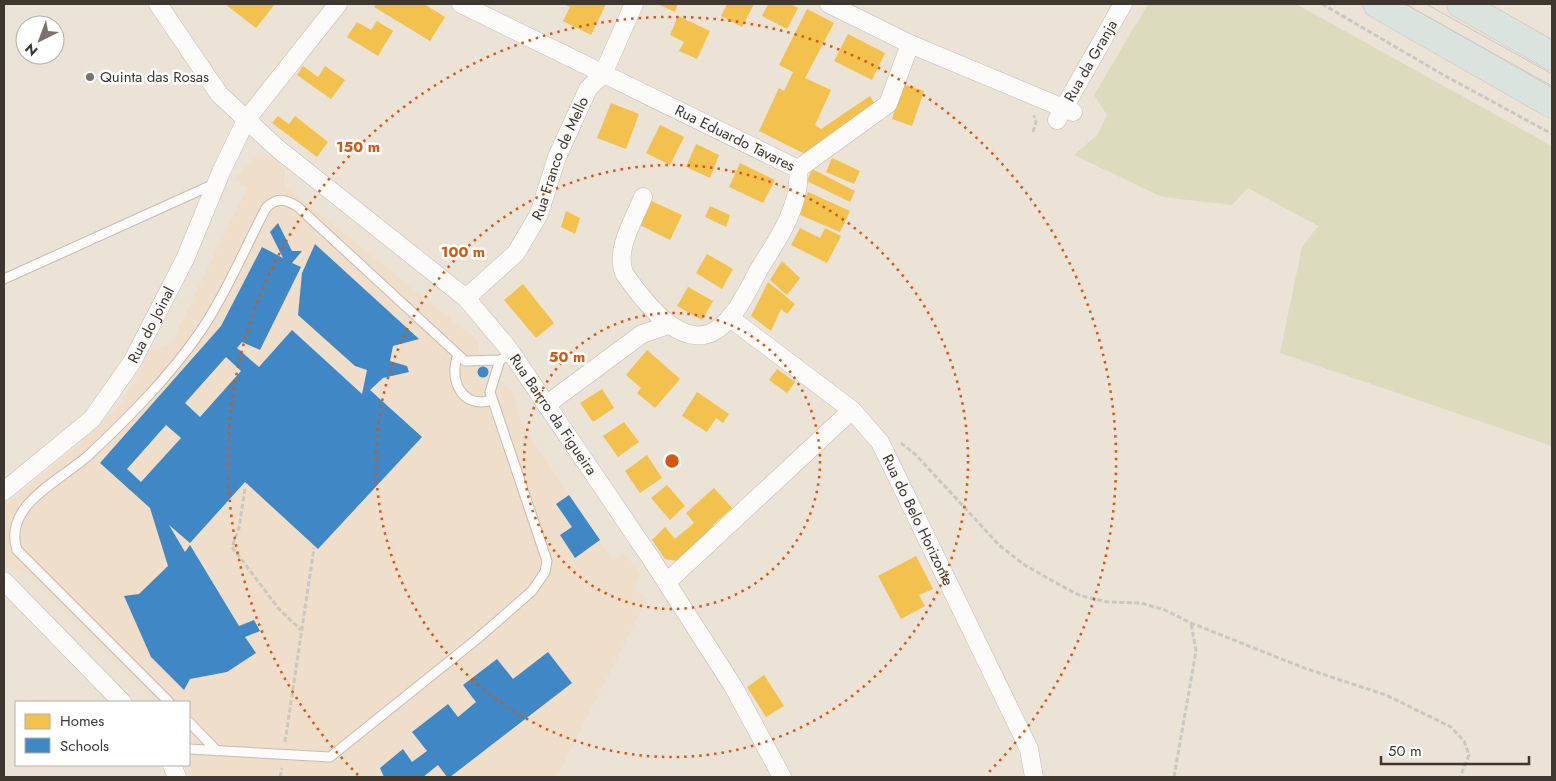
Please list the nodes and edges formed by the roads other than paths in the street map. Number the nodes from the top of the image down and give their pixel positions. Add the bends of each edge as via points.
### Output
1 (158, 4) edge
2 (338, 4) edge
3 (461, 4) edge
4 (634, 4) edge
5 (831, 4) edge
6 (1123, 4) edge
7 (1377, 4) edge
8 (1461, 4) edge
9 (910, 44) junction
10 (1552, 56) edge
11 (603, 74) junction
12 (1552, 104) edge
13 (246, 120) junction
14 (798, 169) junction
15 (216, 183) junction
16 (643, 197) dead end
17 (4, 279) edge
18 (466, 298) junction
19 (730, 318) junction
20 (668, 325) junction
21 (458, 355) junction
22 (506, 357) junction
23 (492, 400) junction
24 (546, 405) junction
25 (852, 410) junction
26 (6, 484) edge
27 (4, 581) edge
28 (667, 582) junction
29 (121, 701) edge
30 (168, 701) edge
31 (190, 723) edge
32 (190, 749) edge
33 (217, 751) junction
34 (782, 777) edge
35 (1034, 777) edge

1 - 13 street, Rua Bairro da Figueira via 219,94
2 - 13 street, Rua do Joinal
3 - 11 street, Rua Eduardo Tavares
4 - 11 street, Rua Franco de Mello
5 - 9 street
6 - 9 street, Rua da Granja via 1065,114
7 - 12 main road
8 - 10 main road
9 - 14 street via 888,104
11 - 14 street, Rua Eduardo Tavares
11 - 18 street, Rua Franco de Mello via 588,89 557,157 539,214 516,253
13 - 15 street, Rua do Joinal
13 - 18 street, Rua Bairro da Figueira
14 - 19 street, Rua Eduardo Tavares via 797,197 772,248
15 - 17 lane
15 - 26 street, Rua do Joinal via 186,259 132,362 92,419
16 - 20 street, Rua Eduardo Tavares via 622,251 621,265 630,282
18 - 22 street, Rua Bairro da Figueira
19 - 20 street, Rua Eduardo Tavares via 719,329 702,336 682,333
19 - 25 street, Rua do Belo Horizonte
20 - 24 street via 642,334
21 - 22 lane via 465,361
21 - 23 lane via 453,375 462,393 477,401
21 - 30 lane via 298,207 280,199 266,208 211,313 177,362 85,459 31,501 15,524 13,537 17,550
22 - 23 lane via 490,392
22 - 24 street, Rua Bairro da Figueira
23 - 33 lane via 547,561 545,572 532,591 480,637 330,757
24 - 28 street, Rua Bairro da Figueira
25 - 28 street
25 - 35 street, Rua do Belo Horizonte via 884,448 1029,750
27 - 29 street
28 - 34 street, Rua Bairro da Figueira via 734,686
31 - 33 lane
32 - 33 lane

